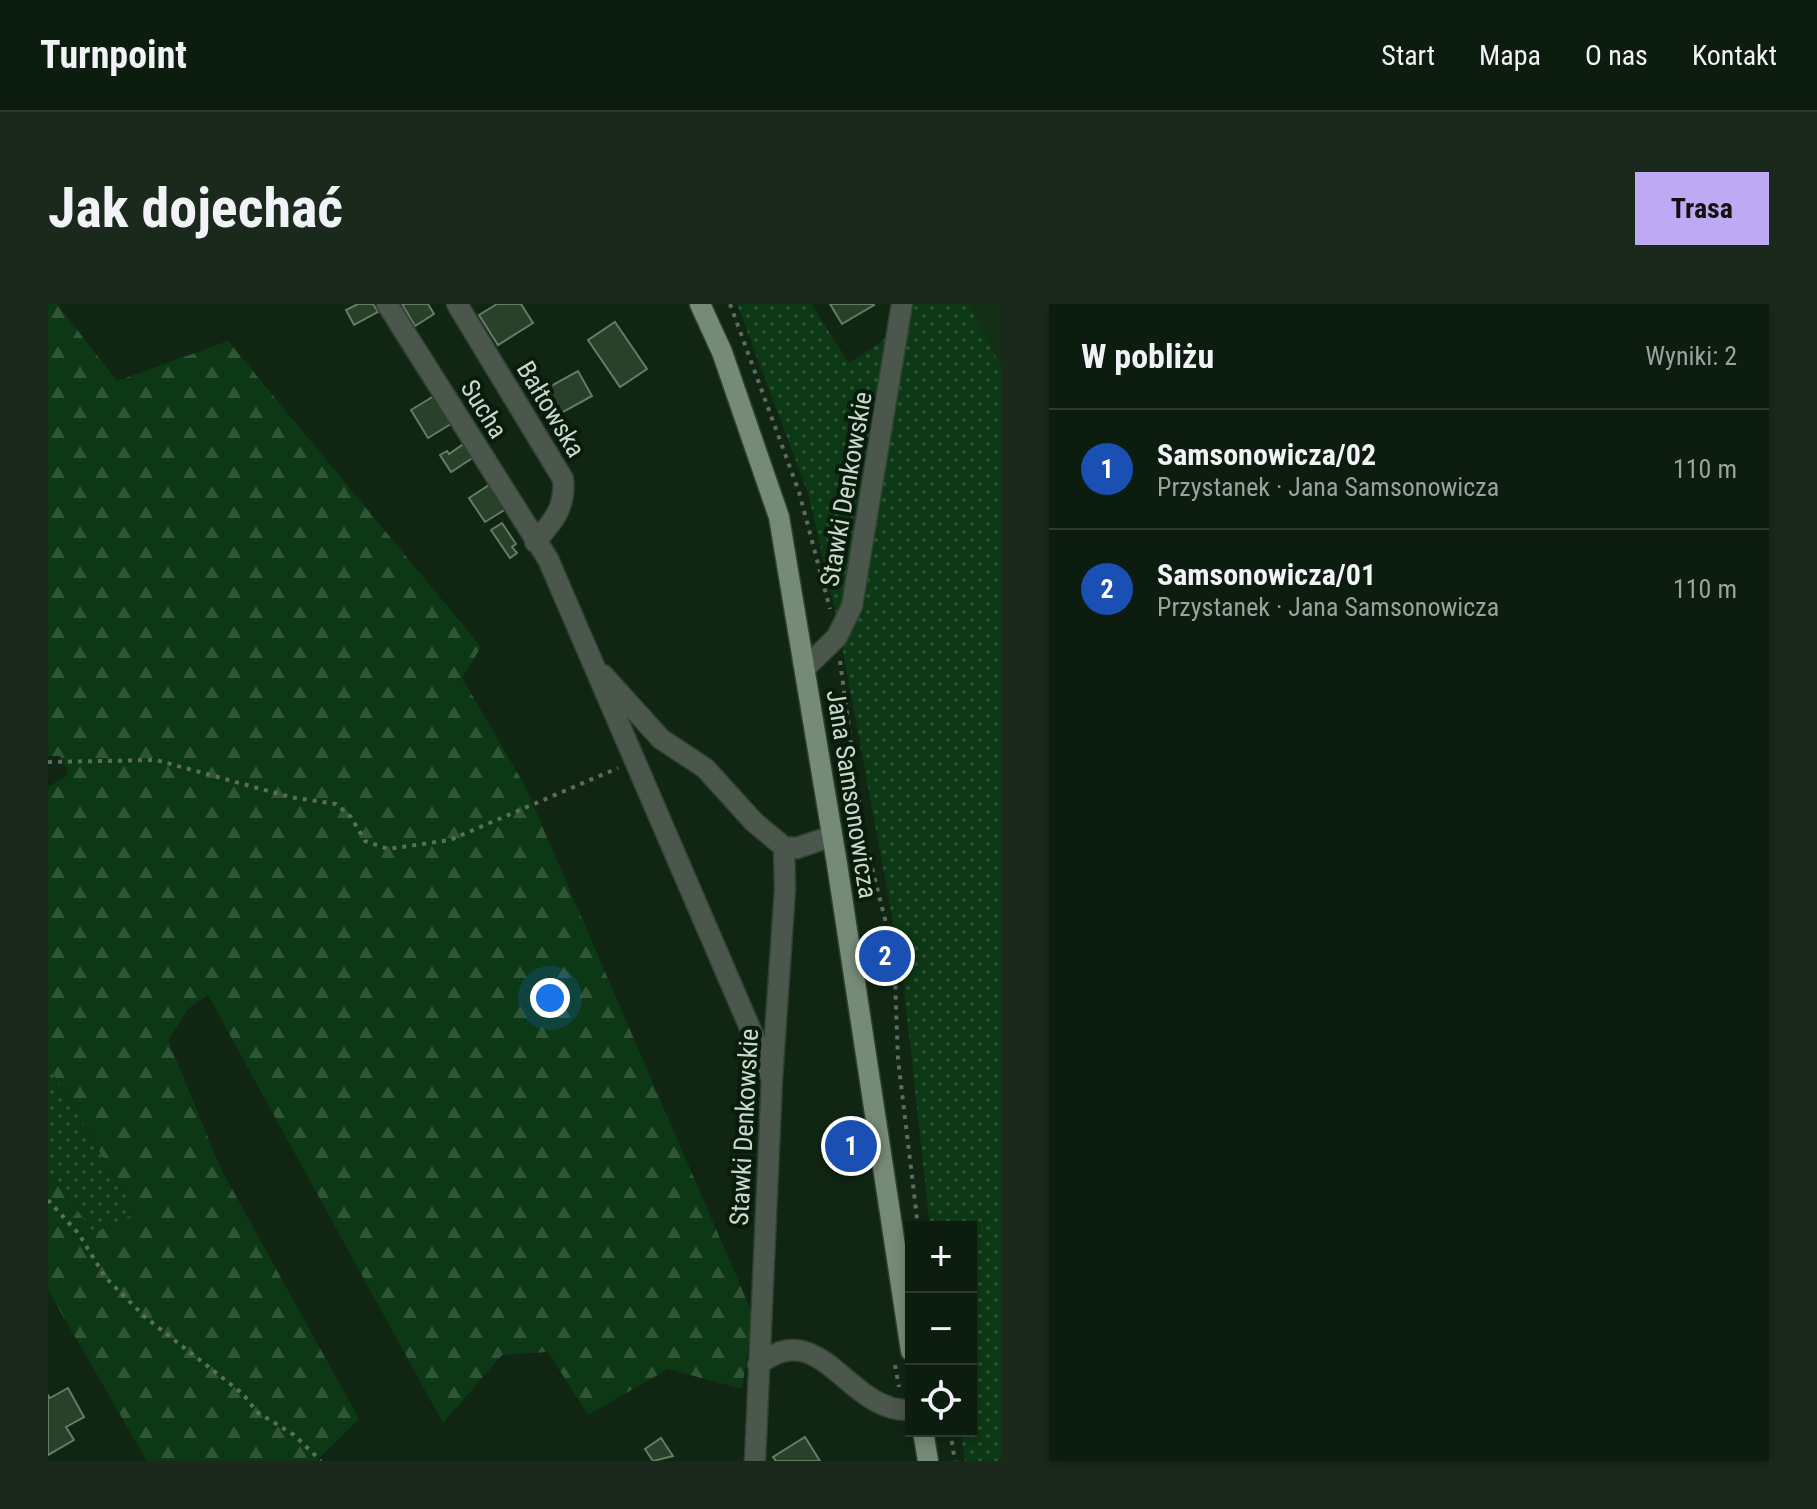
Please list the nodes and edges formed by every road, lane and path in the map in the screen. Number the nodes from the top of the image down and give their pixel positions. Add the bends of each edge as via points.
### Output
1 (387, 304) edge
2 (457, 304) edge
3 (700, 304) edge
4 (730, 304) edge
5 (902, 304) edge
6 (535, 542) junction
7 (837, 637) junction
8 (589, 652) junction
9 (806, 667) junction
10 (48, 762) edge
11 (632, 762) junction
12 (832, 836) junction
13 (784, 847) junction
14 (772, 1079) junction
15 (48, 1200) edge
16 (917, 1221) edge
17 (905, 1312) edge
18 (758, 1365) junction
19 (905, 1408) edge
20 (924, 1437) edge
21 (951, 1437) edge
22 (321, 1461) edge
23 (755, 1461) edge
24 (928, 1461) edge
25 (955, 1461) edge

1 - 6 street, Sucha
2 - 6 street, Bałtowska via 563,479 560,512
3 - 9 main road, Jana Samsonowicza via 779,517
4 - 7 path via 799,492
5 - 7 street, Stawki Denkowskie via 852,606
6 - 8 street, Sucha via 548,559
7 - 9 street, Stawki Denkowskie
7 - 16 path via 863,833 894,954 898,1059
8 - 11 street
8 - 13 street via 661,739 705,768
9 - 12 main road, Jana Samsonowicza
10 - 11 path via 156,760 290,797 336,804 365,841 388,849 450,840
11 - 14 street
12 - 13 street
12 - 17 main road, Jana Samsonowicza
13 - 14 street, Stawki Denkowskie
14 - 18 street, Stawki Denkowskie
15 - 22 path via 135,1308
18 - 19 street via 772,1354 803,1350 820,1357 868,1399
18 - 23 street, Stawki Denkowskie
20 - 24 main road
21 - 25 path

